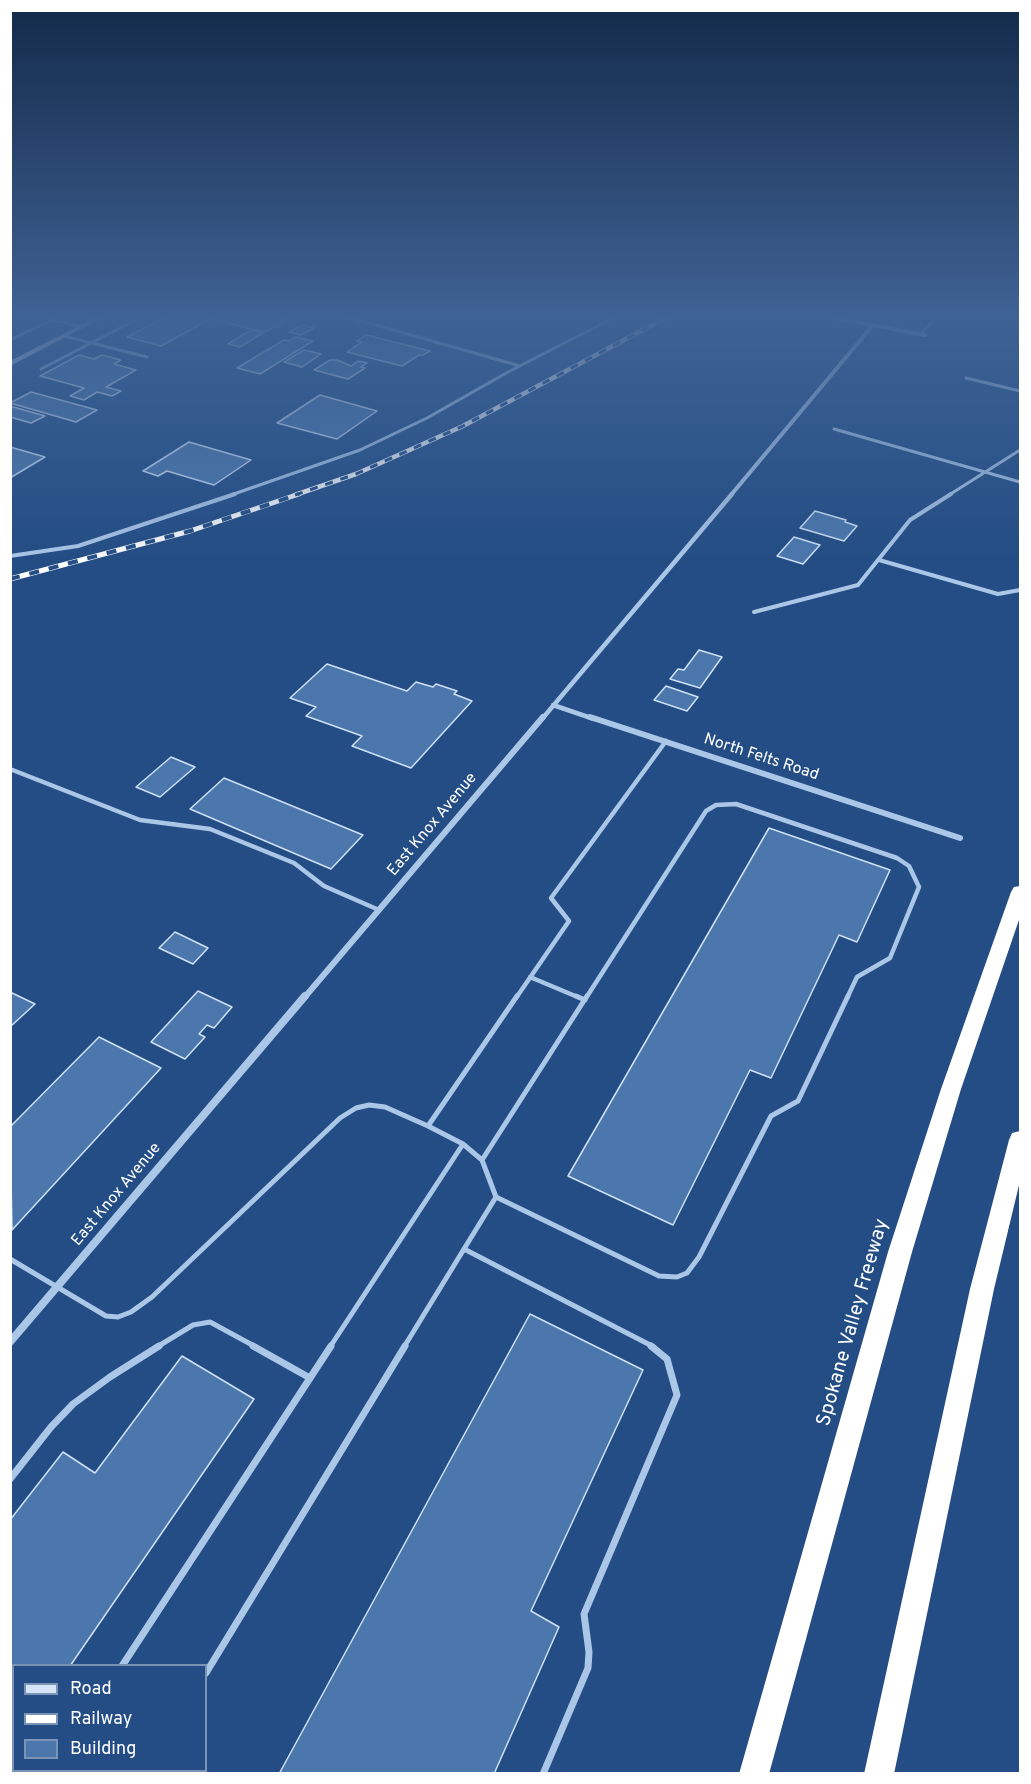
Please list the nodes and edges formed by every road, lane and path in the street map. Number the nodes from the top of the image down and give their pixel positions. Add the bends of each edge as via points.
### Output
1 (461, 399) edge
2 (810, 399) edge
3 (834, 429) dead end
4 (1020, 450) edge
5 (985, 473) junction
6 (1020, 482) edge
7 (10, 556) edge
8 (879, 560) junction
9 (1020, 590) edge
10 (754, 612) dead end
11 (553, 705) junction
12 (666, 741) junction
13 (10, 769) edge
14 (960, 838) dead end
15 (1020, 892) edge
16 (379, 910) junction
17 (530, 977) junction
18 (585, 1000) junction
19 (428, 1126) junction
20 (1020, 1140) edge
21 (463, 1144) junction
22 (482, 1160) junction
23 (496, 1197) junction
24 (464, 1248) junction
25 (10, 1259) edge
26 (56, 1288) junction
27 (10, 1342) edge
28 (310, 1378) junction
29 (10, 1479) edge
30 (123, 1664) edge
31 (207, 1671) edge
32 (543, 1773) edge
33 (754, 1773) edge
34 (879, 1773) edge

1 - 7 lane via 360,450 140,527 78,546
2 - 11 street, East Knox Avenue
3 - 5 lane
4 - 5 lane
5 - 6 lane
5 - 8 lane via 910,520
8 - 9 lane via 998,594
8 - 10 lane via 858,585
11 - 12 street, North Felts Road
11 - 16 street, East Knox Avenue
12 - 14 street, North Felts Road
12 - 17 lane via 551,898 569,921
13 - 16 lane via 140,820 210,829 294,863 324,886
15 - 33 highway, Spokane Valley Freeway via 951,1089 900,1252
16 - 26 street, East Knox Avenue
17 - 18 lane
17 - 19 lane
18 - 22 lane
18 - 23 lane via 706,811 716,805 736,804 897,858 909,866 919,887 890,958 857,977 798,1101 771,1116 699,1257 687,1273 659,1276
19 - 21 lane
19 - 26 lane via 385,1107 369,1105 340,1118 152,1298 131,1312 106,1316
20 - 34 highway via 981,1289
21 - 22 lane
21 - 28 lane
22 - 23 lane
23 - 24 lane
24 - 31 lane
24 - 32 lane via 655,1348 667,1359 677,1395 584,1614 588,1668
25 - 26 lane
26 - 27 street, East Knox Avenue
28 - 29 lane via 210,1322 193,1325 73,1404
28 - 30 lane

